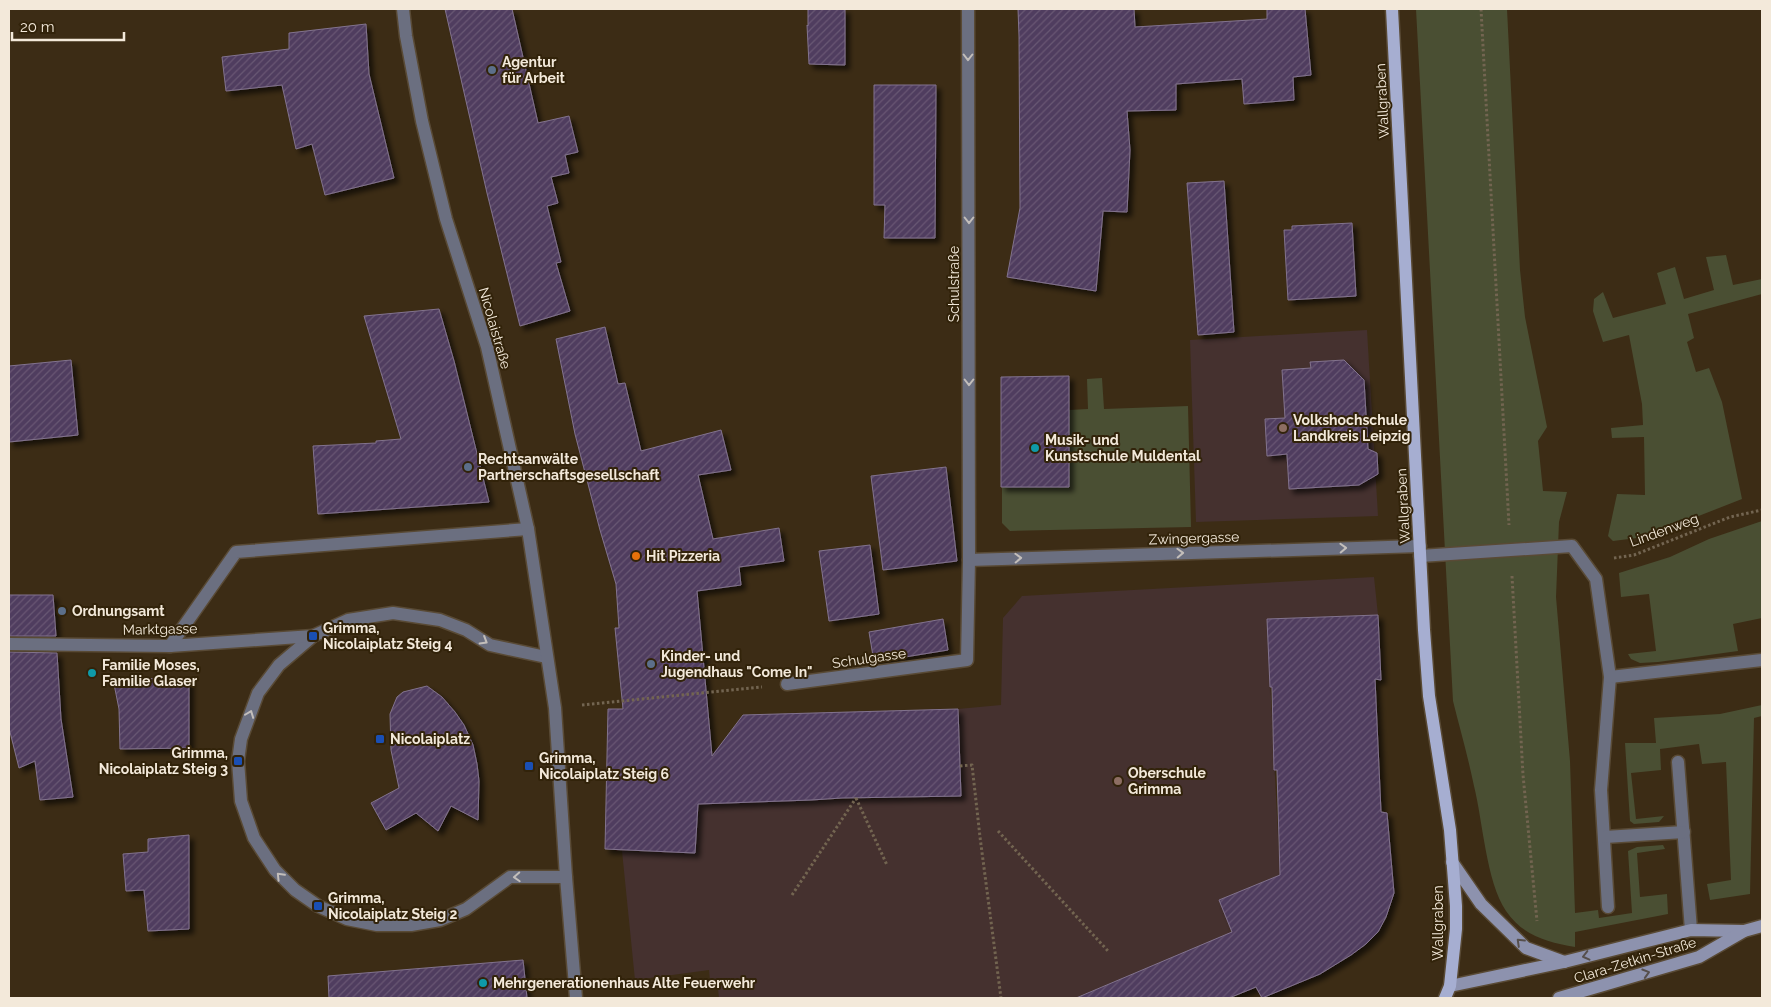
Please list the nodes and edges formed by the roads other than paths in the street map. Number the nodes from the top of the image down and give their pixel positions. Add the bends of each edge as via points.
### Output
1 (403, 9) edge
2 (968, 9) edge
3 (1392, 9) edge
4 (528, 529) junction
5 (1420, 551) junction
6 (969, 560) junction
7 (312, 636) junction
8 (9, 644) edge
9 (170, 646) junction
10 (546, 658) junction
11 (1762, 660) edge
12 (1610, 677) junction
13 (787, 684) road end
14 (1678, 762) dead end
15 (1684, 832) junction
16 (1605, 837) junction
17 (1452, 862) junction
18 (566, 877) junction
19 (1608, 906) dead end
20 (1762, 926) edge
21 (1691, 930) junction
22 (1744, 931) junction
23 (1564, 962) junction
24 (1450, 986) junction
25 (576, 998) edge
26 (1445, 998) edge
27 (1559, 998) edge

1 - 4 street, Nicolaistraße via 424,130 446,219 487,347
2 -> 6 street, Schulstraße
3 - 5 main road, Wallgraben
4 - 9 street via 236,552
4 - 10 street, Nicolaistraße
6 -> 5 street, Zwingergasse
5 - 12 street, Zwingergasse via 1572,546 1596,580
5 - 17 main road, Wallgraben via 1429,696
6 - 13 street, Schulgasse via 967,660
7 - 9 street, Marktgasse
7 -> 10 street via 348,620 392,613 440,620 466,630 490,645
18 -> 7 street via 510,877 466,909 440,920 411,925 377,925 347,919 318,906 294,890 275,870 254,838 241,801 238,761 241,739 258,694 279,665
8 - 9 street, Marktgasse
10 - 18 street via 554,708
11 - 12 street
12 - 16 street via 1601,790
14 - 15 street
15 - 16 street
15 - 21 street
16 - 19 street
23 -> 17 street, Clara-Zetkin-Straße via 1526,948 1481,904
17 - 24 main road, Wallgraben via 1456,928
18 - 25 street
20 - 22 street, Clara-Zetkin-Straße
21 - 22 street, Clara-Zetkin-Straße
21 -> 23 street, Clara-Zetkin-Straße
27 -> 22 street, Clara-Zetkin-Straße via 1699,958
23 - 24 street, Clara-Zetkin-Straße
24 - 26 main road, Wallgraben

